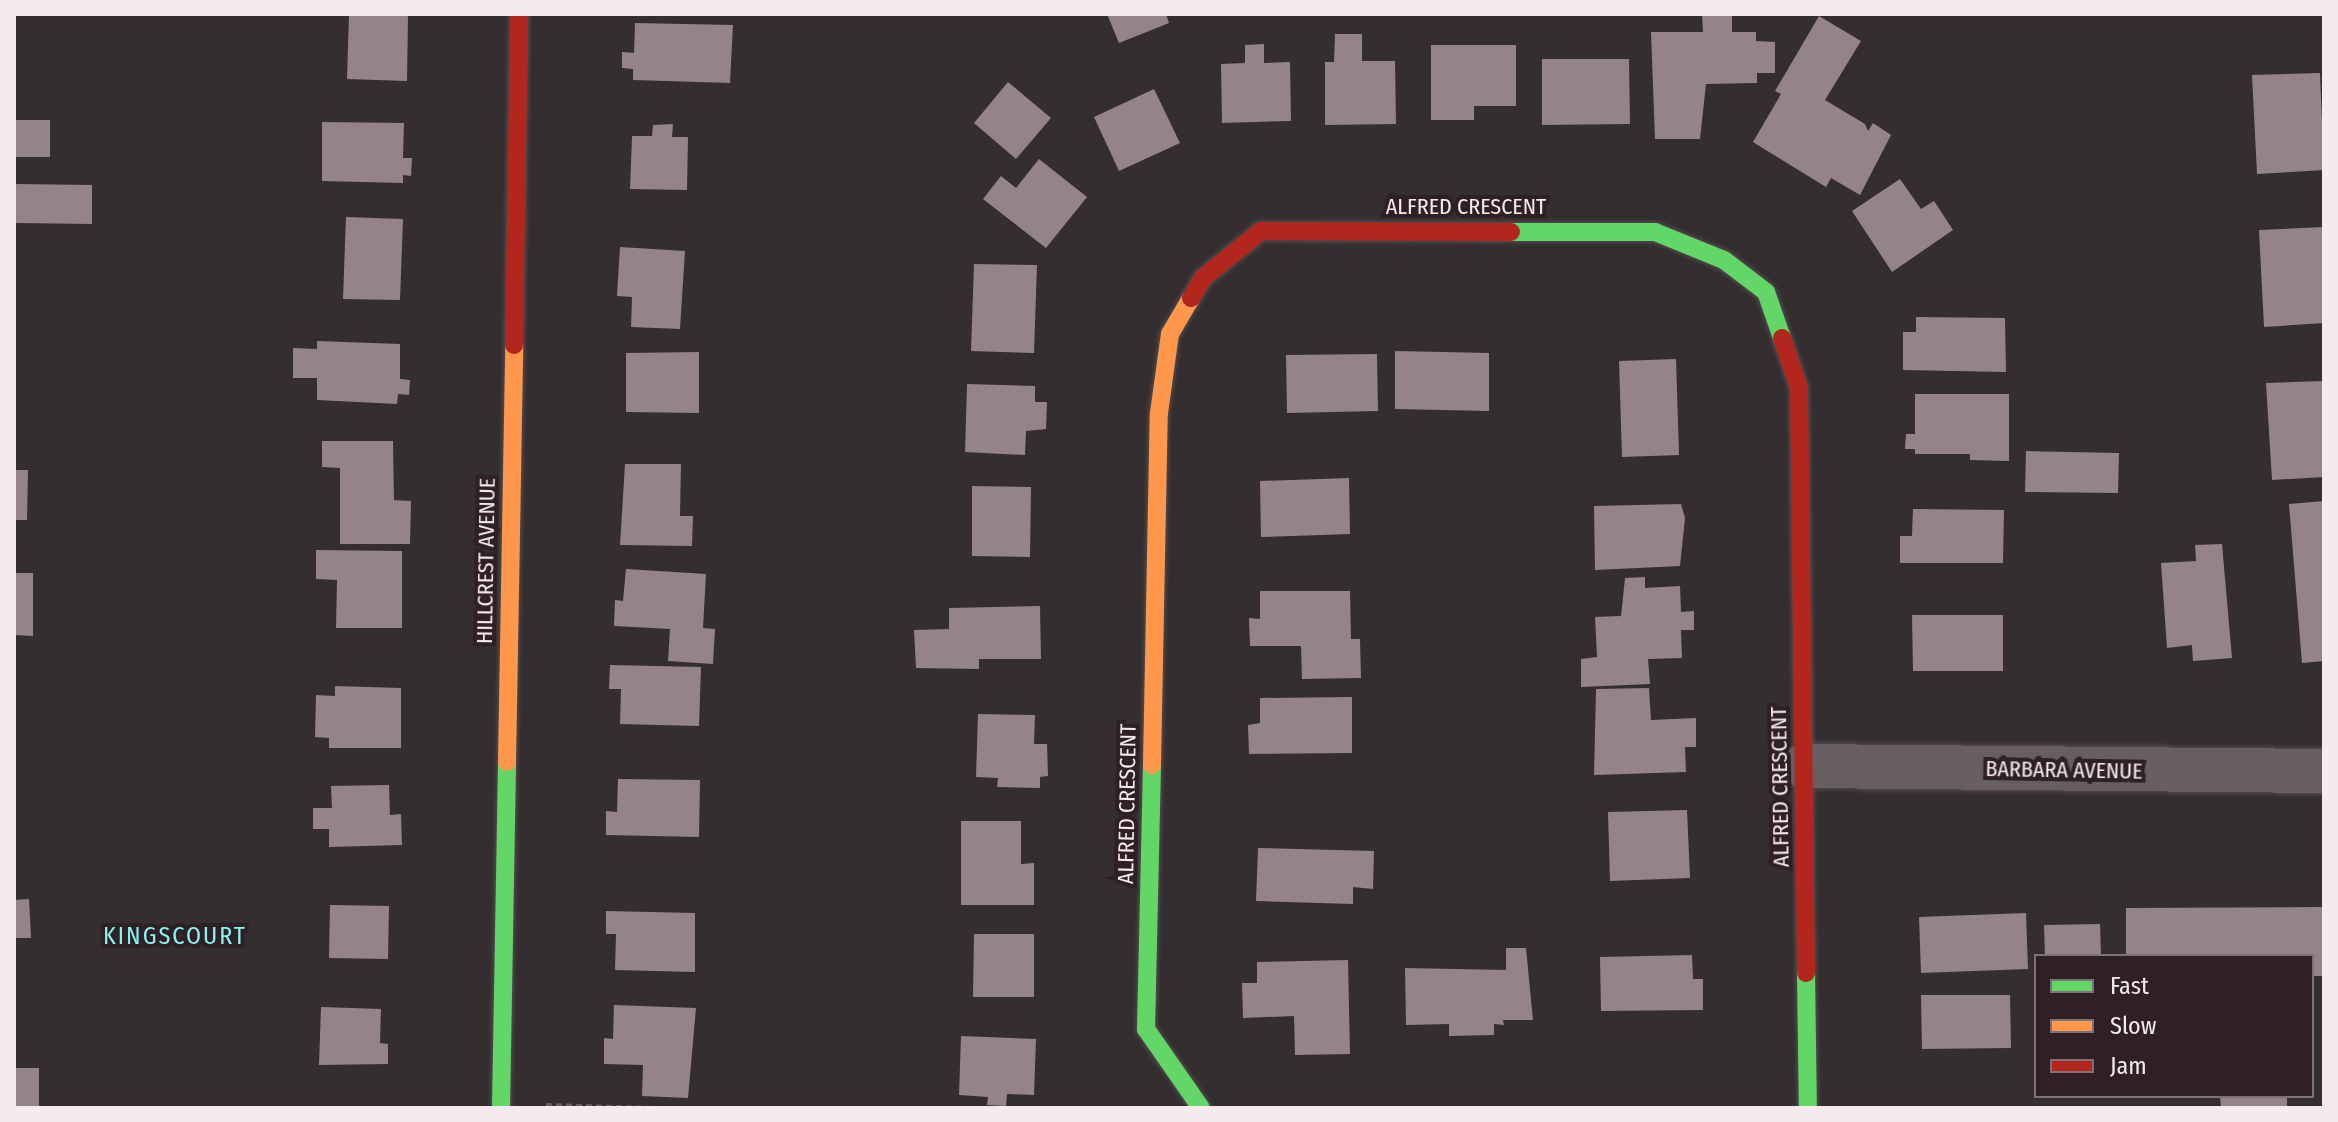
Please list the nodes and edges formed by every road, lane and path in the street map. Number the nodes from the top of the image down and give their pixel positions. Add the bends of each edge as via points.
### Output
1 (519, 14) edge
2 (1804, 766) junction
3 (2324, 771) edge
4 (501, 1106) edge
5 (655, 1108) edge
6 (1201, 1108) edge
7 (1808, 1108) edge

1 - 4 street, HILLCREST AVENUE
2 - 3 street, BARBARA AVENUE
2 - 6 street, ALFRED CRESCENT via 1799,388 1766,292 1724,260 1655,232 1261,231 1203,278 1170,334 1159,413 1146,1029
2 - 7 street, ALFRED CRESCENT
4 - 5 path

